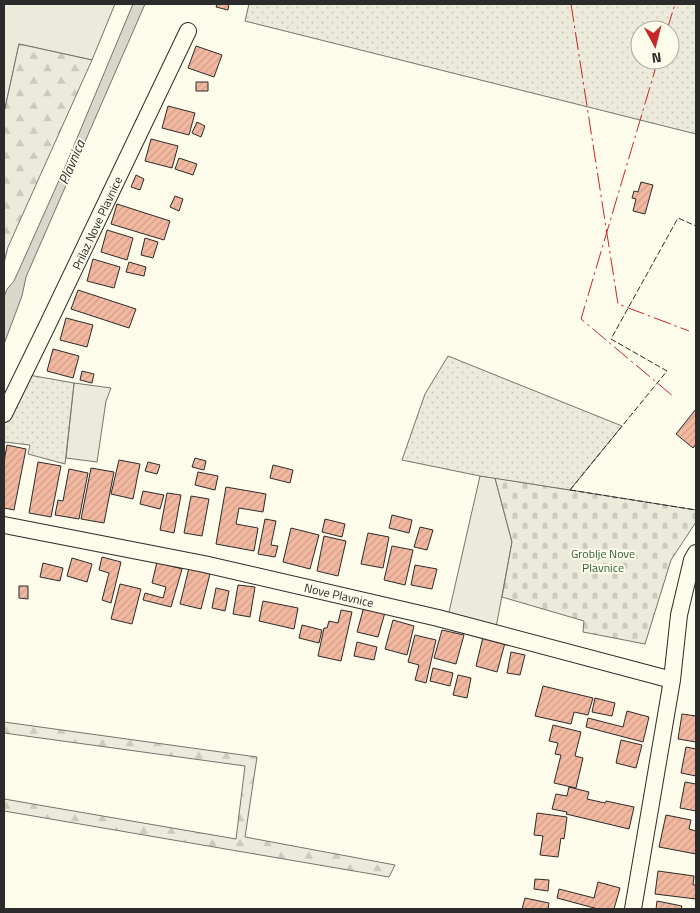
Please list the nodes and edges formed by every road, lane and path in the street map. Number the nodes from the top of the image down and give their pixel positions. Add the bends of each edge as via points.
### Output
1 (188, 31) dead end
2 (4, 414) edge
3 (4, 525) edge
4 (696, 553) edge
5 (672, 680) junction
6 (633, 909) edge

1 - 2 street, Prilaz Nove Plavnice
3 - 5 street, Nove Plavnice via 204,564 438,618
4 - 5 street via 680,615
5 - 6 street

